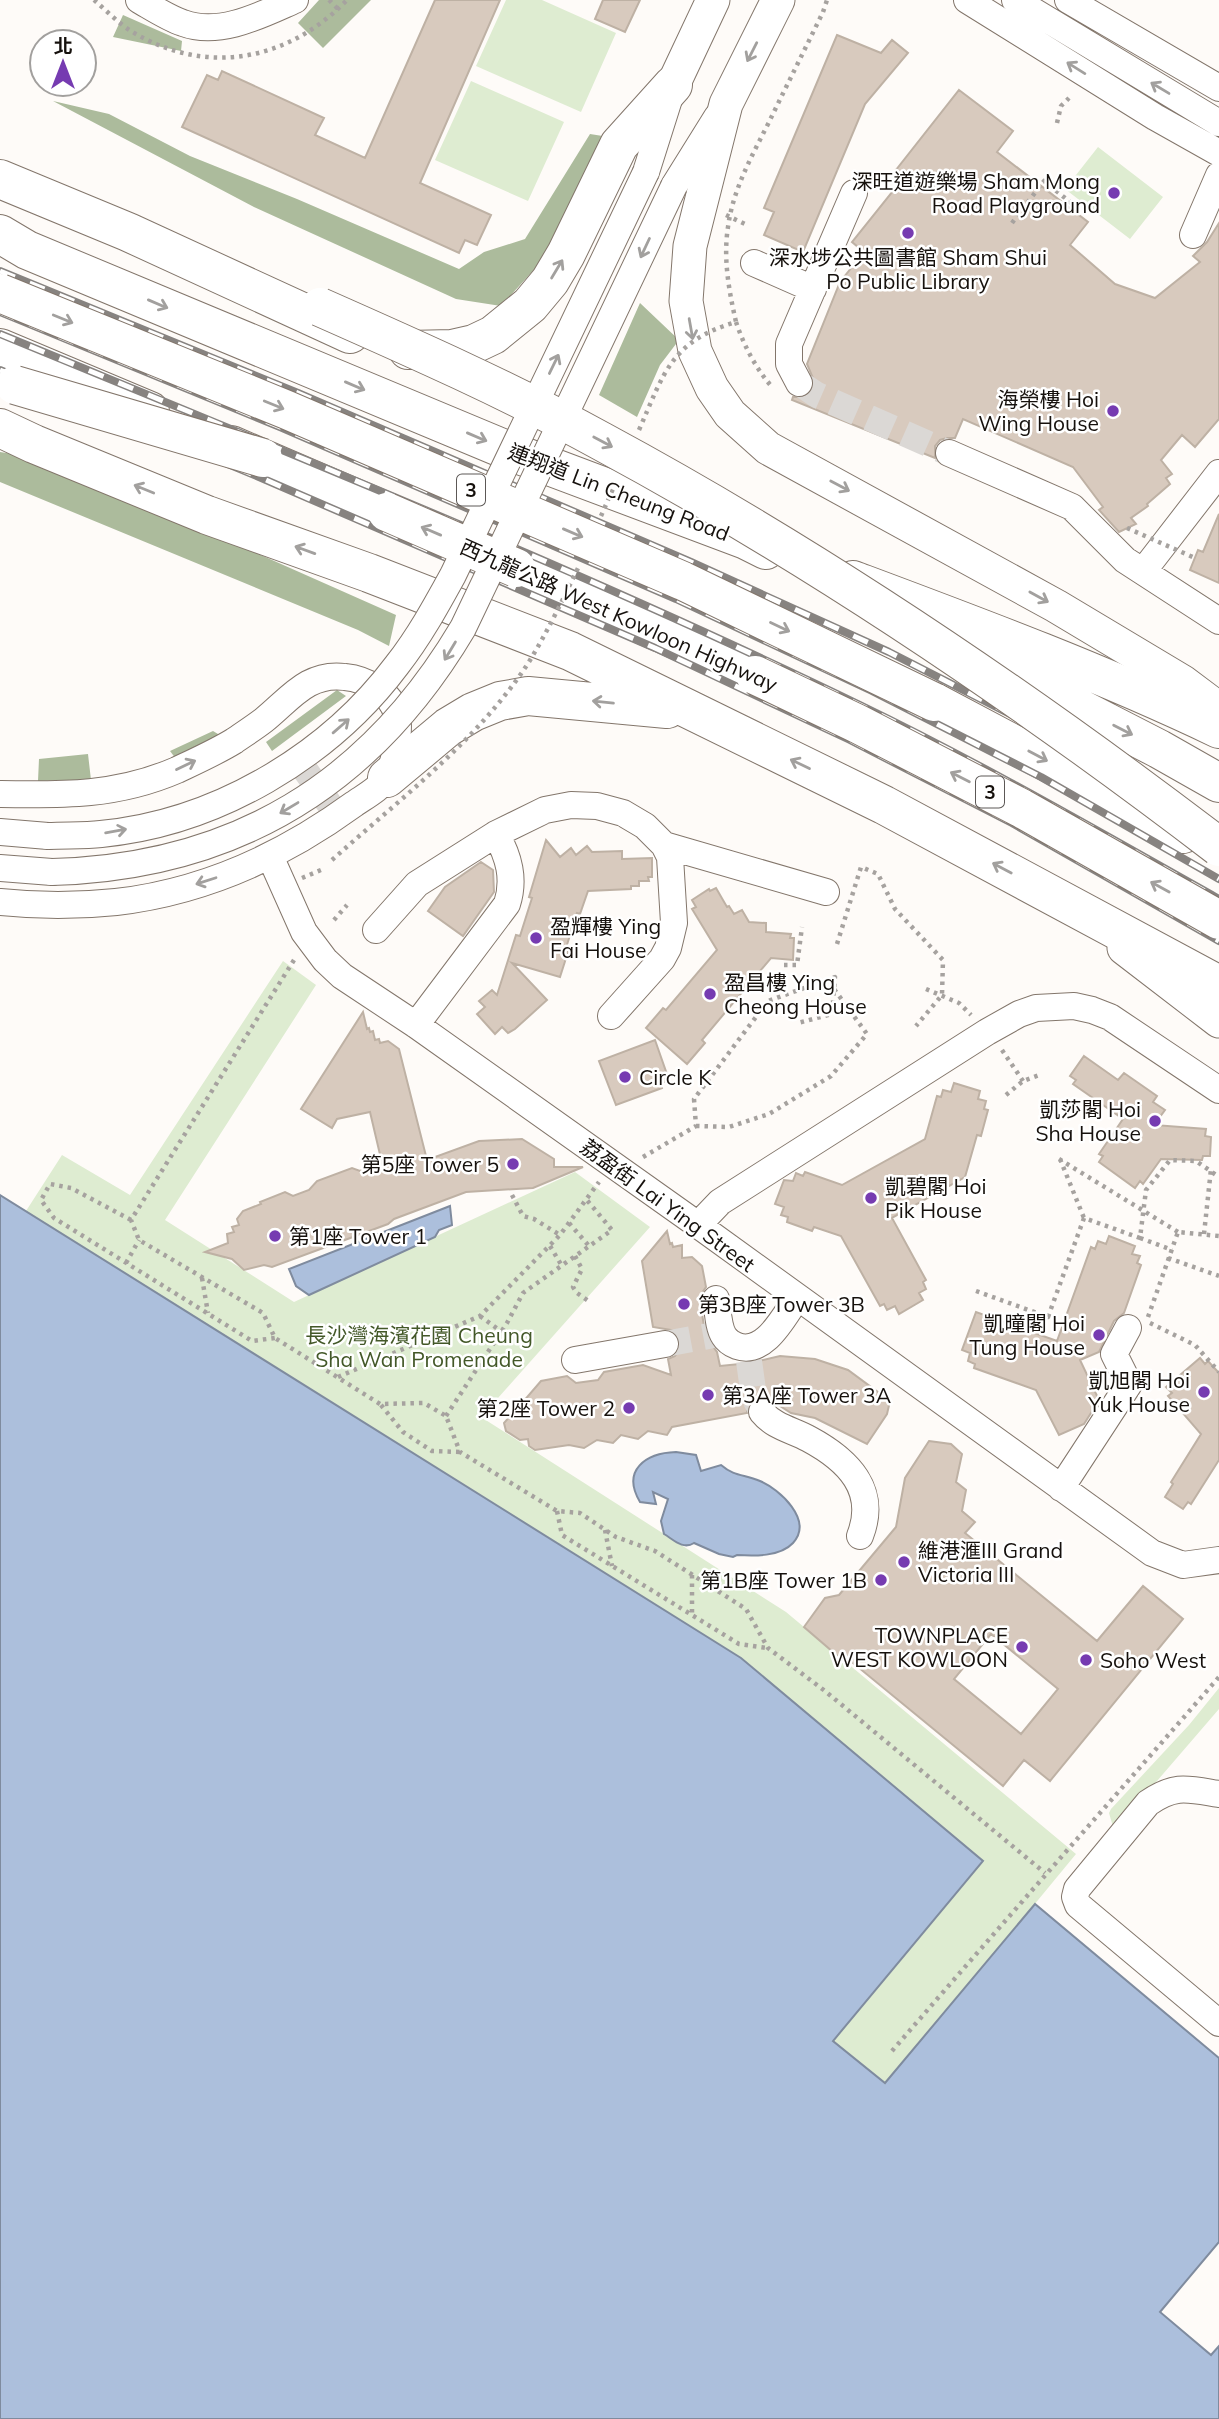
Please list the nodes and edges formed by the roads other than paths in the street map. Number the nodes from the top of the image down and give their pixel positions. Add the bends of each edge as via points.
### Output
1 (139, 0) edge
2 (264, 0) edge
3 (295, 0) edge
4 (713, 0) edge
5 (778, 0) edge
6 (967, 0) edge
7 (1015, 0) edge
8 (1068, 0) edge
9 (245, 21) junction
10 (673, 85) junction
11 (1219, 88) edge
12 (726, 104) junction
13 (1219, 123) edge
14 (1219, 153) edge
15 (0, 162) edge
16 (1219, 175) edge
17 (0, 179) edge
18 (855, 193) dead end
19 (1193, 235) dead end
20 (9, 241) edge
21 (754, 263) dead end
22 (813, 289) junction
23 (0, 293) edge
24 (0, 348) edge
25 (0, 381) edge
26 (787, 386) road end
27 (11, 438) edge
28 (949, 453) tunnel mouth
29 (263, 458) junction
30 (1219, 473) edge
31 (746, 540) junction
32 (1144, 570) junction
33 (1219, 621) edge
34 (1219, 709) edge
35 (696, 712) junction
36 (1219, 729) edge
37 (387, 778) junction
38 (1219, 783) edge
39 (0, 794) edge
40 (0, 832) edge
41 (496, 834) junction
42 (664, 845) junction
43 (1219, 847) edge
44 (1219, 854) edge
45 (270, 856) junction
46 (0, 868) edge
47 (826, 892) dead end
48 (1062, 901) junction
49 (0, 902) edge
50 (1219, 920) edge
51 (376, 930) dead end
52 (1219, 985) edge
53 (611, 1016) dead end
54 (1219, 1021) edge
55 (416, 1025) junction
56 (1219, 1090) edge
57 (698, 1225) junction
58 (797, 1298) junction
59 (716, 1299) dead end
60 (1128, 1328) dead end
61 (665, 1344) tunnel mouth
62 (575, 1360) dead end
63 (762, 1412) tunnel mouth
64 (1061, 1488) junction
65 (860, 1536) dead end
66 (1219, 1560) edge
67 (1219, 1794) edge
68 (1219, 2022) edge

1 - 9 street via 185,24 202,27
2 - 9 street
3 - 9 street
4 - 10 main road
5 -> 12 main road
14 -> 6 street
13 -> 7 street
8 - 11 street
17 -> 10 highway via 128,232 355,337 402,350 452,349 493,335 530,305 566,254 620,145
40 -> 10 street, bridge via 102,834 154,825 235,797 302,758 347,722 388,676 453,575 646,172
12 -> 34 main road via 690,246 687,301 695,351 730,414 768,448 1056,606 1184,682
12 -> 46 street, bridge via 674,186 470,616 428,684 386,733 316,791 253,828 216,843 138,864 94,870
15 -> 43 highway, bridge via 429,355 736,516 966,664
16 - 19 street
18 - 22 street
20 -> 31 highway, 連翔道 Lin Cheung Road via 509,451
21 - 22 street
22 - 26 street via 789,344
23 -> 44 highway, 3, bridge via 683,581 890,679
24 - 29 highway, 西九龍公路 West Kowloon Highway / 3, bridge
25 - 29 highway, bridge
35 -> 27 highway via 570,651
28 - 32 street via 1072,507 1111,548
50 -> 29 highway, 西九龍公路 West Kowloon Highway / 3, bridge via 1021,808 856,723 661,631
30 - 32 street
31 - 36 highway via 992,632
31 -> 38 highway, 連翔道 Lin Cheung Road
32 - 33 street
35 -> 37 highway via 537,696 500,701 448,727
48 -> 35 highway via 884,805
39 -> 37 street via 70,795 122,788 175,771 231,743 264,720 291,682 328,676 376,687 397,713 396,746
37 - 45 street via 333,811 300,841
41 - 42 street via 545,810 597,806 645,826
41 - 51 street via 417,884
41 - 55 street via 511,876 507,904
42 - 47 street
42 - 53 street via 673,866 673,936 662,959
45 -> 49 street via 202,883 117,902
45 - 55 street, 荔盈街 Lai Ying Street via 294,914 325,960
48 - 52 highway
48 - 54 main road
55 - 57 street, 荔盈街 Lai Ying Street
56 - 57 street via 1110,1017 1074,1006 1036,1008 987,1032 720,1202
57 - 58 street, 荔盈街 Lai Ying Street
58 - 59 street via 748,1354 718,1335
58 - 64 street, 荔盈街 Lai Ying Street
60 - 64 street via 1114,1353 1129,1384
61 - 62 street
63 - 65 street via 776,1425 824,1449 852,1472 865,1499
64 - 66 street, 荔盈街 Lai Ying Street via 1168,1560 1183,1564
67 - 68 street via 1182,1788 1148,1803 1075,1897 1078,1905

